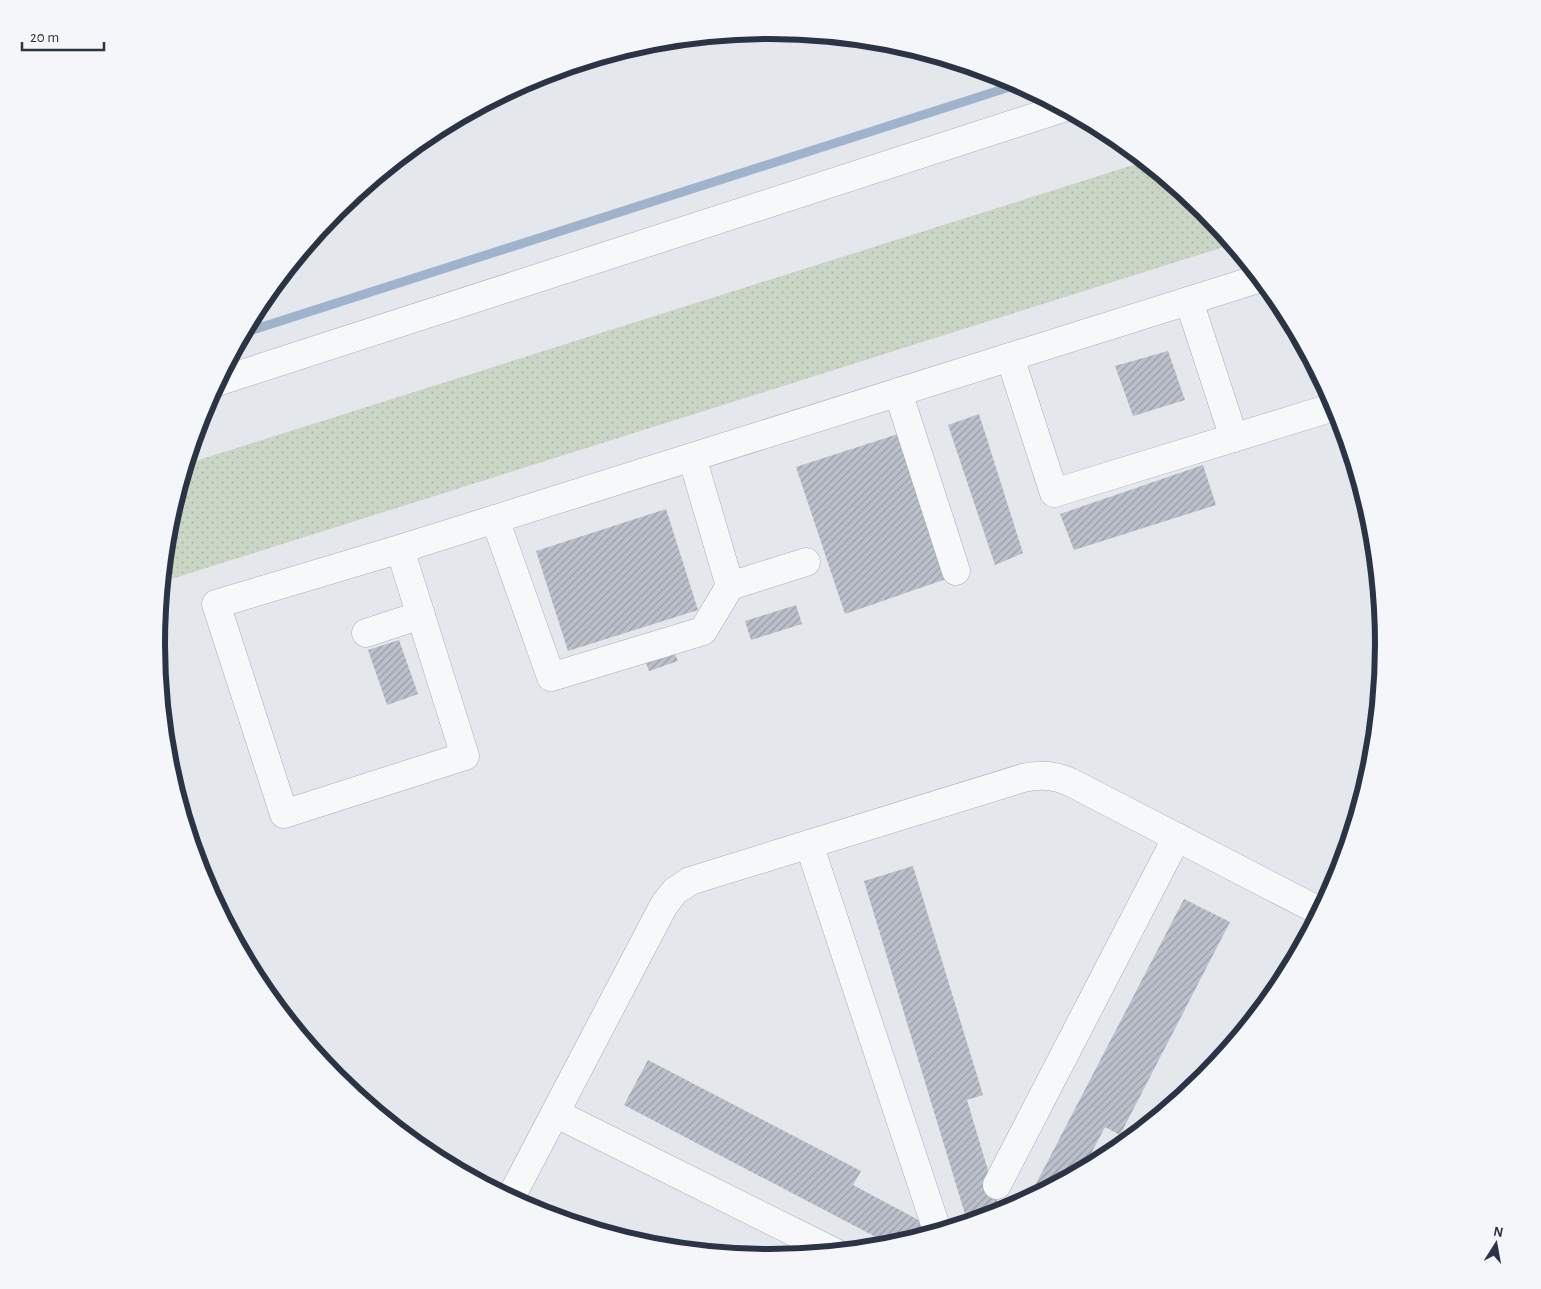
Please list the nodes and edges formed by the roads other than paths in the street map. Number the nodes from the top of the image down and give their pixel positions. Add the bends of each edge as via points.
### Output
1 (1055, 110) edge
2 (1254, 280) edge
3 (1189, 301) junction
4 (1010, 357) junction
5 (226, 379) edge
6 (898, 392) junction
7 (1328, 409) edge
8 (1234, 438) junction
9 (692, 457) junction
10 (495, 519) junction
11 (400, 549) junction
12 (806, 562) dead end
13 (956, 572) dead end
14 (730, 586) junction
15 (421, 615) junction
16 (366, 633) dead end
17 (1177, 837) junction
18 (809, 844) junction
19 (1315, 909) edge
20 (555, 1113) junction
21 (997, 1185) dead end
22 (513, 1193) edge
23 (936, 1227) edge
24 (827, 1247) edge

1 - 5 street
2 - 3 street
3 - 4 street
3 - 8 street
4 - 6 street
4 - 8 street via 1054,493
6 - 9 street
6 - 13 street
7 - 8 street
9 - 10 street
9 - 14 street
10 - 11 street
10 - 14 street via 551,677 704,631
11 - 15 street
11 - 15 street via 216,604 284,814 465,756
12 - 14 street
15 - 16 street
17 - 18 street via 1060,777 1048,775 1023,778
17 - 19 street
17 - 21 street
18 - 20 street via 690,881 675,891 664,905
18 - 23 street
20 - 22 street
20 - 24 street

